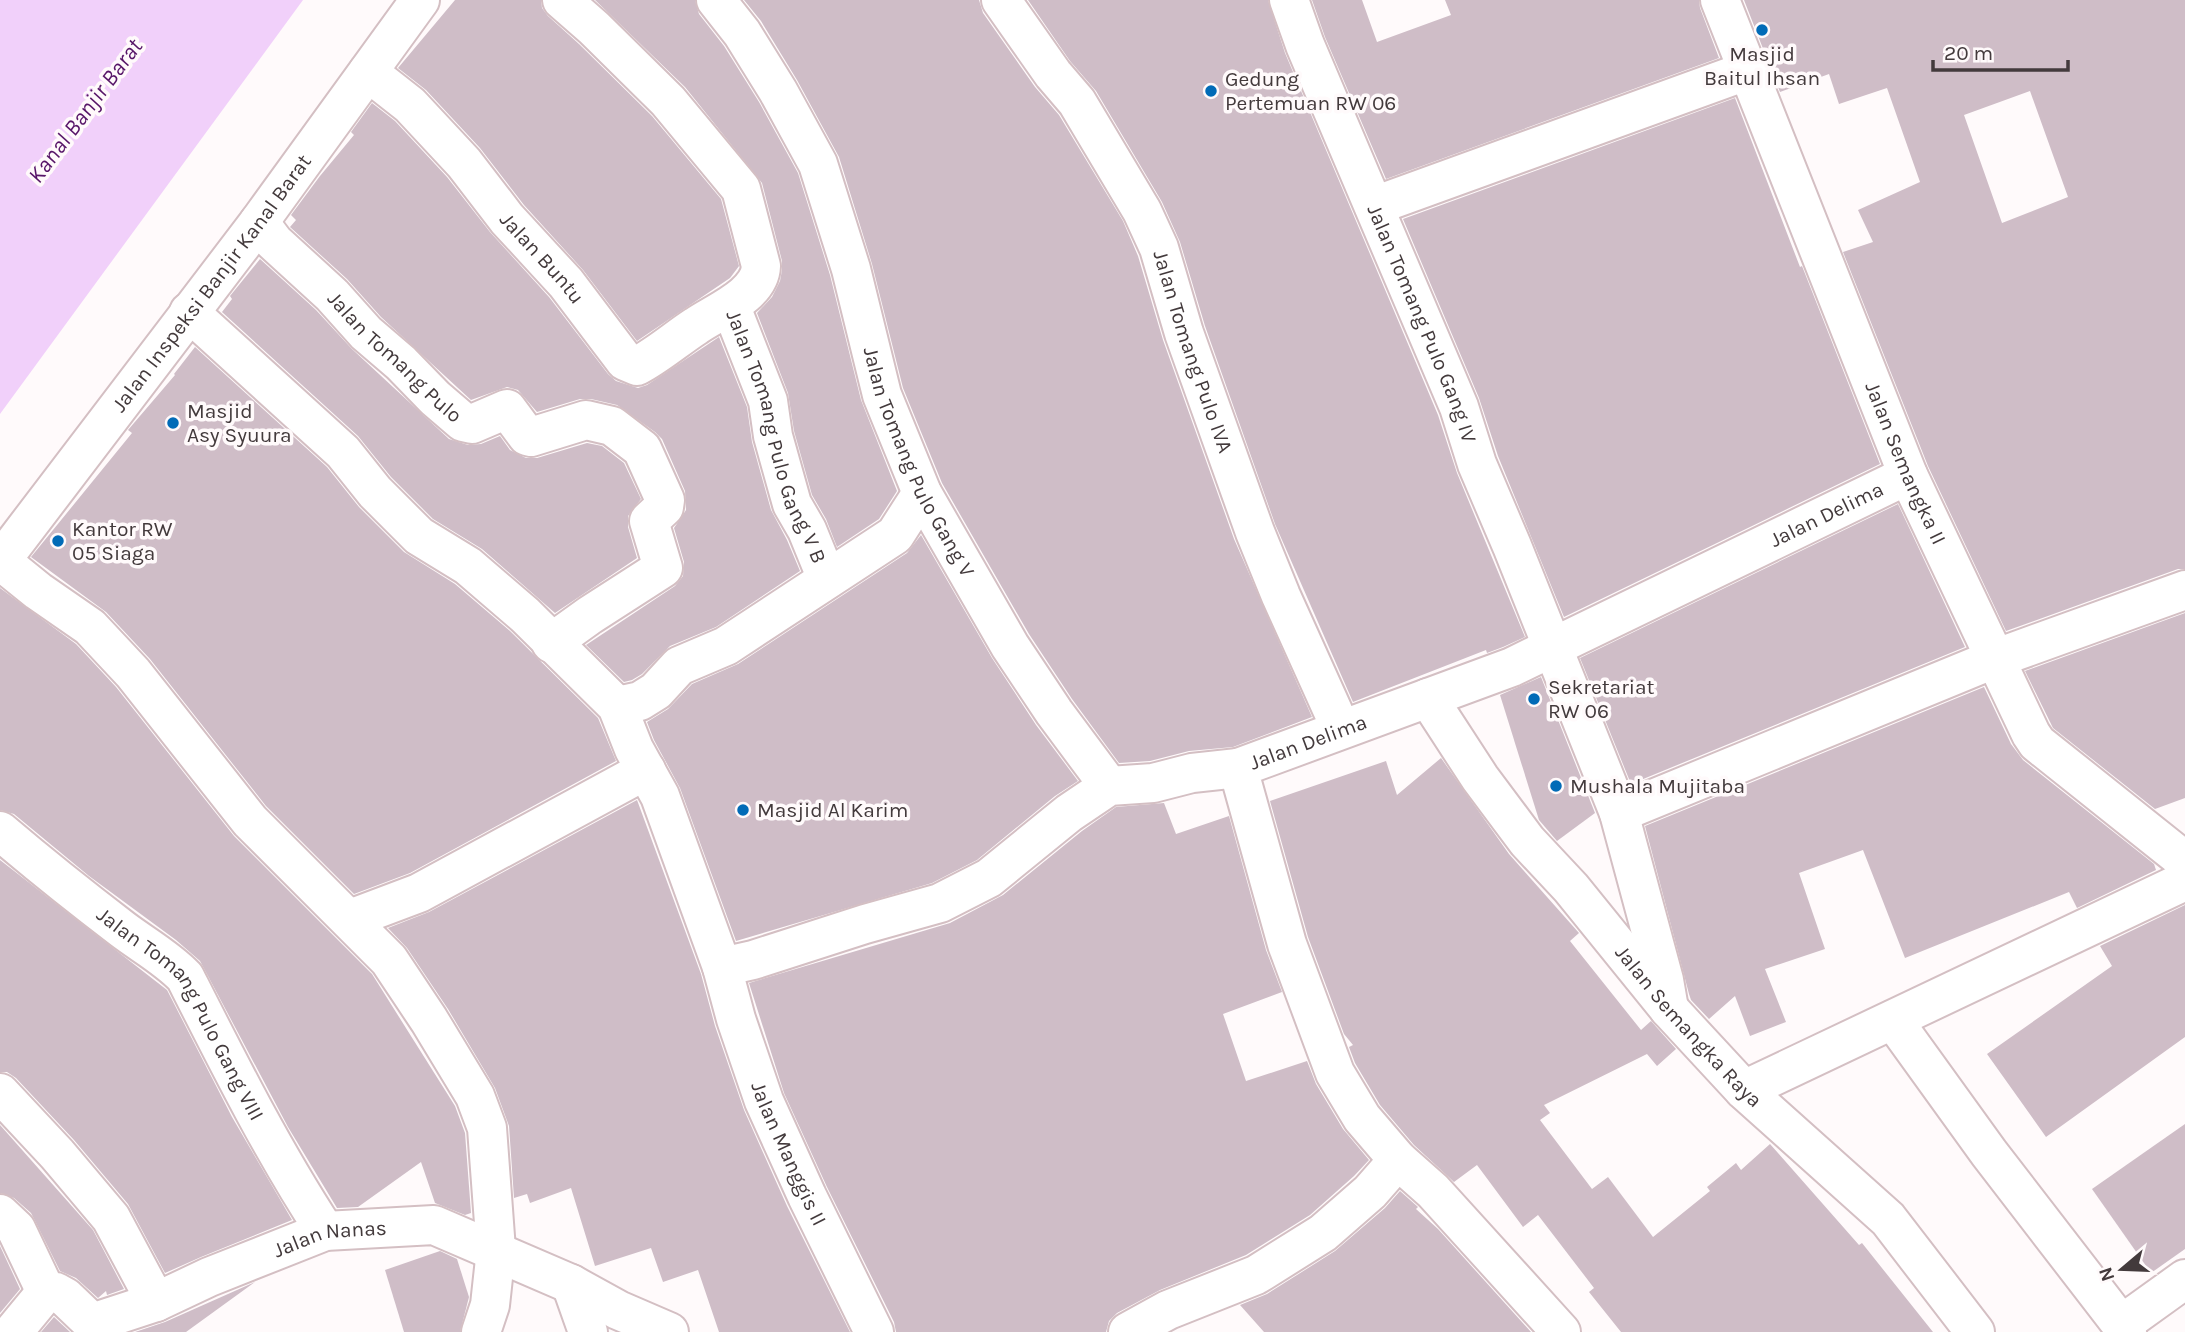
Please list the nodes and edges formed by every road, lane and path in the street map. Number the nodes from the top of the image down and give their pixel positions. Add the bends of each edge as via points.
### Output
1 (420, 0) edge
2 (562, 0) edge
3 (716, 0) edge
4 (1001, 0) edge
5 (1720, 0) edge
6 (1289, 1) edge
7 (1749, 70) junction
8 (368, 72) junction
9 (1374, 206) junction
10 (259, 222) junction
11 (731, 307) junction
12 (189, 312) junction
13 (1908, 475) junction
14 (922, 493) junction
15 (0, 561) edge
16 (827, 579) junction
17 (2185, 590) edge
18 (551, 643) junction
19 (1551, 648) junction
20 (1994, 659) junction
21 (1428, 698) junction
22 (617, 706) junction
23 (1341, 729) junction
24 (1238, 768) junction
25 (646, 770) junction
26 (1109, 786) junction
27 (1619, 813) junction
28 (0, 831) edge
29 (2185, 861) edge
30 (2185, 881) edge
31 (350, 919) junction
32 (722, 967) junction
33 (1669, 1009) junction
34 (1893, 1020) junction
35 (1744, 1090) junction
36 (0, 1093) edge
37 (1398, 1160) junction
38 (0, 1214) edge
39 (325, 1231) junction
40 (496, 1250) junction
41 (2185, 1279) edge
42 (571, 1284) junction
43 (47, 1292) junction
44 (156, 1302) junction
45 (1181, 1321) edge
46 (115, 1324) edge
47 (2124, 1328) edge
48 (13, 1332) edge
49 (481, 1332) edge
50 (588, 1332) edge
51 (669, 1332) edge
52 (874, 1332) edge
53 (1128, 1332) edge
54 (1561, 1332) edge
55 (1975, 1332) edge

1 - 8 street, Jalan Inspeksi Banjir Kanal Barat
2 - 11 street, Jalan Tomang Pulo Gang V B via 659,92 741,189 761,272
3 - 14 street, Jalan Tomang Pulo Gang V via 742,33 818,164 882,395
4 - 23 street, Jalan Tomang Pulo IVA via 1077,102 1142,211 1159,248 1184,333 1255,532
5 - 7 street, Jalan Semangka II
6 - 9 street, Jalan Tomang Pulo Gang IV
7 - 9 street
7 - 13 street, Jalan Semangka II
8 - 10 street, Jalan Inspeksi Banjir Kanal Barat
8 - 11 street, Jalan Buntu via 410,105 464,163 628,364 646,362
9 - 19 street, Jalan Tomang Pulo Gang IV via 1459,407 1477,464
10 - 12 street, Jalan Inspeksi Banjir Kanal Barat
10 - 18 street, Jalan Tomang Pulo via 366,333 463,422 472,424 507,409 531,437 586,420 612,426 642,449 665,500 649,521 662,571
11 - 16 street, Jalan Tomang Pulo Gang V B via 768,401 792,504
12 - 15 street, Jalan Inspeksi Banjir Kanal Barat
12 - 18 street via 343,452 419,536 468,566
13 - 19 street, Jalan Delima
13 - 20 street, Jalan Semangka II
14 - 16 street via 895,535
14 - 26 street, Jalan Tomang Pulo Gang V via 1010,646
15 - 31 street via 90,627 133,673 250,821
16 - 22 street via 726,646 679,666 640,701
17 - 20 street
18 - 22 street
19 - 21 street, Jalan Delima
19 - 27 street, Jalan Tomang Pulo Gang IV
20 - 27 street
20 - 29 street, Jalan Semangka II via 2037,743
21 - 23 street, Jalan Delima
21 - 33 street, Jalan Semangka Raya via 1527,841
22 - 25 street, Jalan Manggis II
23 - 24 street, Jalan Delima
24 - 26 street
24 - 37 street, Jalan Delima via 1287,944 1323,1046 1362,1118
25 - 31 street via 419,893
25 - 32 street, Jalan Manggis II via 660,796
26 - 32 street via 989,878 940,903
27 - 33 street, Jalan Tomang Pulo Gang IV
28 - 39 street, Jalan Tomang Pulo Gang VIII via 185,977 261,1124
30 - 34 street
31 - 40 street via 389,960 475,1096 487,1128
32 - 52 street, Jalan Manggis II via 764,1101
33 - 35 street, Jalan Semangka Raya
34 - 35 street
34 - 47 street
35 - 55 street, Jalan Semangka Raya via 1888,1219
36 - 44 street via 111,1218
37 - 45 street via 1324,1233
37 - 54 street, Jalan Delima via 1433,1191
38 - 43 street via 16,1229
39 - 40 street, Jalan Nanas via 434,1225
39 - 44 street, Jalan Nanas
40 - 42 street, Jalan Nanas
40 - 49 street via 490,1305
41 - 47 street
42 - 50 street
42 - 51 street, Jalan Nanas
43 - 46 street, Jalan Nanas via 65,1297 92,1321
43 - 48 street
44 - 46 street, Jalan Nanas
45 - 53 street

